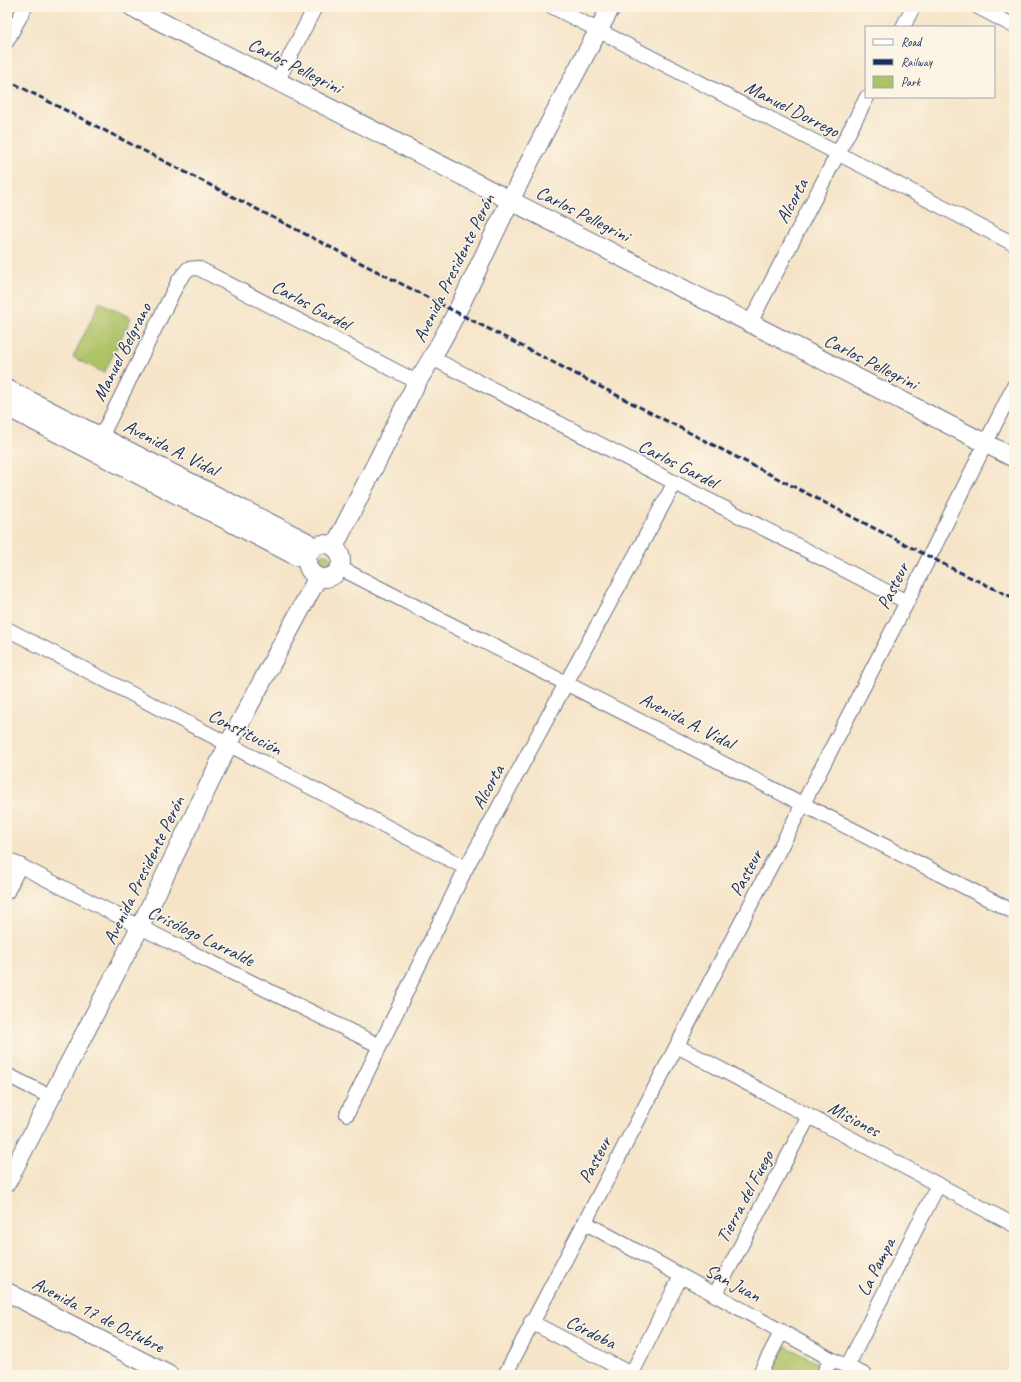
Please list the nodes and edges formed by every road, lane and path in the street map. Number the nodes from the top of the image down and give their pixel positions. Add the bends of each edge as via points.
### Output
1 (25, 7) edge
2 (132, 7) edge
3 (315, 7) edge
4 (553, 7) edge
5 (611, 7) edge
6 (913, 7) edge
7 (978, 7) edge
8 (904, 26) edge
9 (1014, 26) edge
10 (598, 30) junction
11 (7, 41) edge
12 (278, 80) junction
13 (866, 98) edge
14 (838, 154) junction
15 (510, 201) junction
16 (1014, 244) edge
17 (188, 269) joint
18 (750, 323) junction
19 (432, 358) junction
20 (417, 382) junction
21 (1014, 386) edge
22 (7, 389) edge
23 (7, 407) edge
24 (101, 436) junction
25 (985, 443) junction
26 (93, 452) junction
27 (1014, 458) edge
28 (674, 484) junction
29 (334, 547) junction
30 (310, 554) junction
31 (340, 568) junction
32 (318, 577) junction
33 (907, 602) junction
34 (7, 629) edge
35 (566, 683) junction
36 (228, 745) junction
37 (803, 804) junction
38 (7, 858) edge
39 (20, 865) junction
40 (466, 868) junction
41 (7, 892) edge
42 (1014, 912) edge
43 (140, 927) junction
44 (380, 1046) junction
45 (677, 1046) junction
46 (7, 1074) edge
47 (51, 1097) junction
48 (347, 1114) dead end
49 (809, 1116) junction
50 (7, 1182) edge
51 (938, 1185) junction
52 (584, 1222) junction
53 (1014, 1225) edge
54 (681, 1276) junction
55 (7, 1292) edge
56 (715, 1295) junction
57 (7, 1306) edge
58 (531, 1322) junction
59 (782, 1331) junction
60 (831, 1359) junction
61 (847, 1367) junction
62 (143, 1375) edge
63 (169, 1375) edge
64 (505, 1375) edge
65 (632, 1375) edge
66 (760, 1375) edge
67 (823, 1375) edge
68 (865, 1375) edge

1 - 11 street
2 - 12 main road, Carlos Pellegrini
3 - 12 street
4 - 10 street, Manuel Dorrego
5 - 10 main road, Avenida Presidente Perón
6 - 8 street
7 - 9 street
10 - 14 street, Manuel Dorrego
10 - 15 main road, Avenida Presidente Perón
12 - 15 main road, Carlos Pellegrini
13 - 14 street, Alcorta
14 - 16 street, Manuel Dorrego
14 - 18 street, Alcorta
15 - 18 main road, Carlos Pellegrini
15 - 19 main road, Avenida Presidente Perón
17 - 20 street, Carlos Gardel via 198,268
17 - 24 street, Manuel Belgrano via 179,280
18 - 25 main road, Carlos Pellegrini
19 - 20 main road, Avenida Presidente Perón
19 - 28 street, Carlos Gardel
20 - 29 main road, Avenida Presidente Perón
21 - 25 street, Pasteur
22 - 24 main road, Avenida A. Vidal
23 - 26 main road, Avenida A. Vidal
24 - 26 street, Manuel Belgrano
24 - 30 main road, Avenida A. Vidal via 307,542
25 - 27 main road, Carlos Pellegrini
25 - 33 street, Pasteur
26 - 30 main road, Avenida A. Vidal via 298,557
28 - 33 street, Carlos Gardel
28 - 35 street, Alcorta
29 - 30 main road via 325,544
29 - 31 main road via 341,556
30 - 32 main road via 310,570
31 - 32 main road via 331,577
31 - 35 street, Avenida A. Vidal
32 - 36 main road, Avenida Presidente Perón
33 - 37 street, Pasteur
34 - 36 street, Constitución
35 - 37 street, Avenida A. Vidal
35 - 40 street, Alcorta
36 - 40 street, Constitución
36 - 43 main road, Avenida Presidente Perón
37 - 42 street, Avenida A. Vidal
37 - 45 street, Pasteur
38 - 39 street, Crisólogo Larralde
39 - 41 street
39 - 43 street, Crisólogo Larralde
40 - 44 street, Alcorta
43 - 44 street, Crisólogo Larralde
43 - 47 main road, Avenida Presidente Perón
44 - 48 street, Alcorta
45 - 49 street, Misiones
45 - 52 street, Pasteur
46 - 47 street
47 - 50 main road, Avenida Presidente Perón
49 - 51 street, Misiones
49 - 56 street, Tierra del Fuego
51 - 53 street, Misiones
51 - 61 street, La Pampa
52 - 54 street, San Juan
52 - 58 street, Pasteur
54 - 56 street, San Juan
54 - 65 street
55 - 63 main road, Avenida 17 de Octubre
56 - 59 street, San Juan
57 - 62 main road, Avenida 17 de Octubre
58 - 64 street, Pasteur
58 - 65 street, Córdoba
59 - 60 street, San Juan
59 - 66 street
60 - 61 street, San Juan
60 - 67 street
61 - 68 street, San Juan

